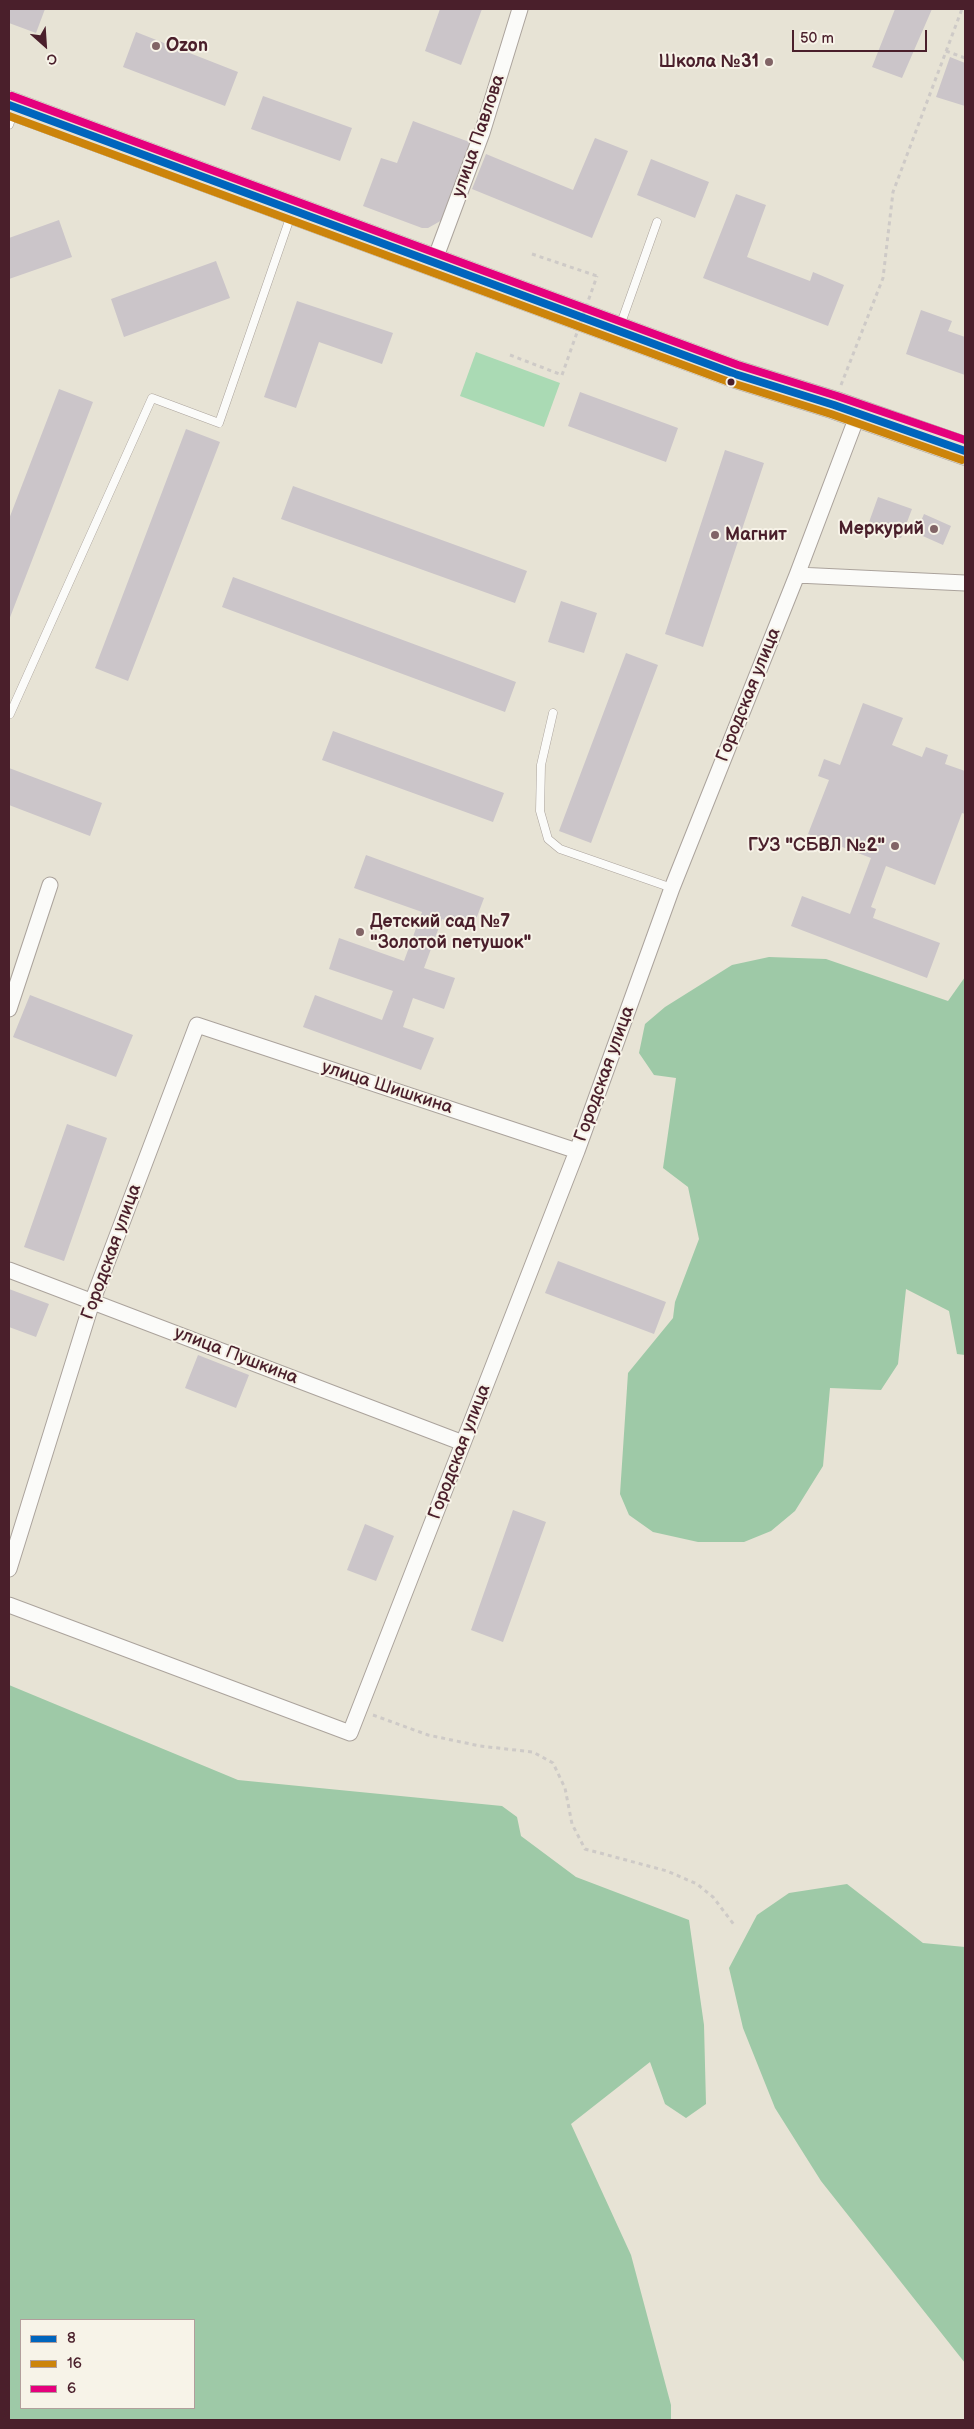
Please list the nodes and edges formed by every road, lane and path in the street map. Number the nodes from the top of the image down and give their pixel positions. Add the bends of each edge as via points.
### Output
1 (520, 9) edge
2 (962, 9) edge
3 (946, 51) junction
4 (965, 58) edge
5 (11, 112) edge
6 (292, 211) junction
7 (657, 222) dead end
8 (532, 254) dead end
9 (434, 262) junction
10 (618, 330) junction
11 (510, 355) dead end
12 (846, 410) junction
13 (965, 451) edge
14 (797, 575) junction
15 (965, 583) edge
16 (553, 712) dead end
17 (10, 714) dead end
18 (50, 885) dead end
19 (672, 888) junction
20 (9, 1009) edge
21 (197, 1025) joint
22 (577, 1151) junction
23 (9, 1270) edge
24 (92, 1302) junction
25 (463, 1443) junction
26 (9, 1569) edge
27 (9, 1605) edge
28 (359, 1710) junction
29 (735, 1926) dead end

1 - 9 street, улица Павлова via 482,133
2 - 3 path
3 - 4 path
3 - 12 path via 893,192 882,278
5 - 6 highway
6 - 9 highway
6 - 17 lane via 219,423 152,398
7 - 10 lane
8 - 11 path, bridge via 597,276 562,375
9 - 10 highway
10 - 12 highway via 735,374
12 - 13 highway
12 - 14 street, Городская улица
14 - 15 street
14 - 19 street, Городская улица
16 - 19 lane via 542,765 540,811 548,839 560,848
18 - 20 street
19 - 22 street, Городская улица
21 - 22 street, улица Шишкина
21 - 24 street, Городская улица
22 - 25 street, Городская улица
23 - 24 street, улица Пушкина
24 - 25 street, улица Пушкина
24 - 26 street, Городская улица
25 - 28 street, Городская улица
27 - 28 street, Городская улица via 350,1732
28 - 29 path via 428,1735 480,1746 533,1752 554,1763 564,1788 572,1824 585,1849 668,1871 697,1884 713,1897

